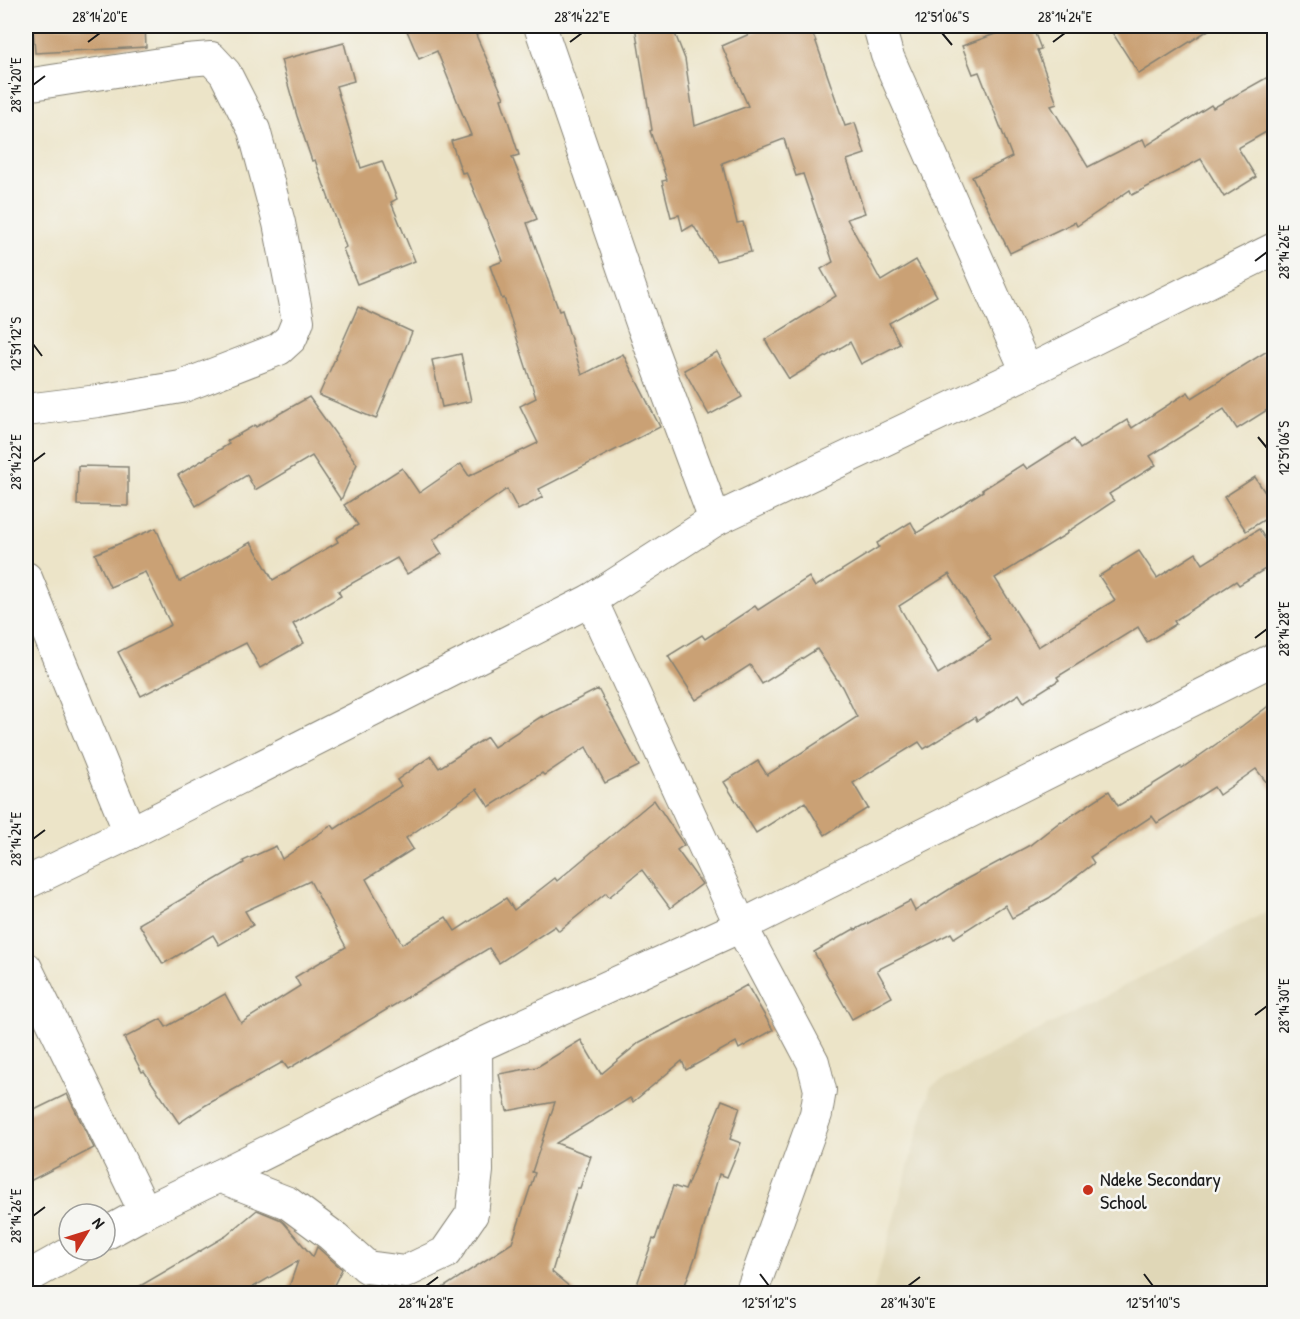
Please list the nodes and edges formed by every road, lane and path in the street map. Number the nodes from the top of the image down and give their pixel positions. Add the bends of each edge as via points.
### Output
1 (540, 26) edge
2 (879, 26) edge
3 (26, 85) edge
4 (1275, 249) edge
5 (1027, 372) junction
6 (26, 410) edge
7 (715, 520) junction
8 (26, 578) edge
9 (591, 600) junction
10 (1275, 659) edge
11 (130, 833) junction
12 (26, 883) edge
13 (741, 926) junction
14 (26, 969) edge
15 (476, 1047) junction
16 (219, 1176) junction
17 (145, 1212) junction
18 (117, 1227) edge
19 (57, 1261) edge
20 (26, 1278) edge
21 (751, 1293) edge

1 - 7 street via 643,326
2 - 5 street via 887,55
3 - 6 street via 211,58 225,73 254,130 279,223 298,321 291,338 279,349 181,387
4 - 5 street
5 - 7 street
7 - 9 street
8 - 11 street
9 - 11 street
9 - 13 street
10 - 13 street
11 - 12 street
13 - 15 street
13 - 21 street via 813,1062 820,1090 816,1114
14 - 17 street
15 - 16 street
15 - 16 street via 477,1171 472,1214 445,1253 405,1272 367,1267 288,1203
16 - 17 street
17 - 18 street
19 - 20 street

